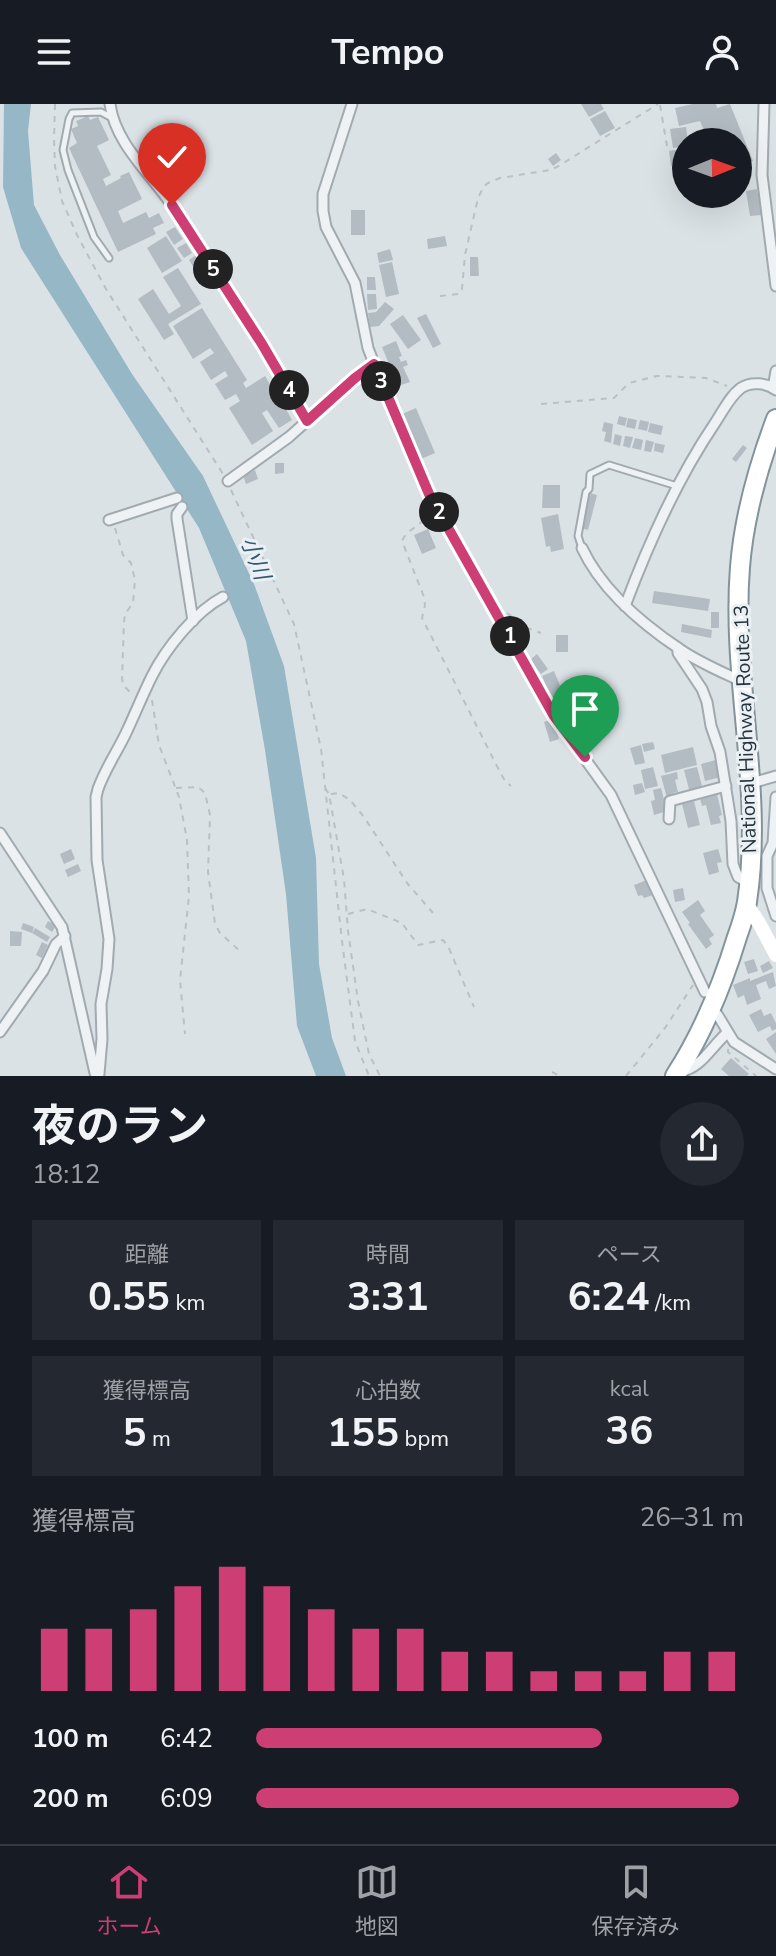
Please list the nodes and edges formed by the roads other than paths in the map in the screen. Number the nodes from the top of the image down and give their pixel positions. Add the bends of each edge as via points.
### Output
1 (110, 104) edge
2 (352, 104) edge
3 (764, 105) edge
4 (776, 108) edge
5 (113, 119) junction
6 (109, 258) dead end
7 (776, 286) edge
8 (374, 364) junction
9 (776, 371) edge
10 (774, 389) edge
11 (776, 419) edge
12 (307, 421) junction
13 (228, 481) road end
14 (678, 486) junction
15 (109, 520) road end
16 (582, 548) joint
17 (223, 597) dead end
18 (625, 606) junction
19 (193, 621) junction
20 (678, 648) junction
21 (743, 682) junction
22 (776, 776) edge
23 (752, 783) junction
24 (726, 786) junction
25 (776, 797) edge
26 (669, 819) dead end
27 (0, 833) edge
28 (749, 884) junction
29 (747, 905) junction
30 (776, 916) edge
31 (65, 936) junction
32 (776, 955) edge
33 (705, 992) dead end
34 (717, 1014) dead end
35 (0, 1032) edge
36 (729, 1035) junction
37 (776, 1069) edge
38 (677, 1074) edge
39 (96, 1076) edge

1 - 5 street
2 - 8 street via 323,194 323,211 355,283
3 - 4 street
3 - 7 street via 762,175
5 - 6 lane via 101,112 72,113 63,150 94,237
5 - 12 street
8 - 12 street
8 - 33 street via 424,484 554,716 611,795
9 - 10 street
10 - 14 street via 743,386
11 - 21 highway, National Highway Route 13 via 747,512 740,568
12 - 13 street
14 - 16 lane via 609,465 590,474 578,536
14 - 18 street
15 - 19 street via 180,502 177,519
16 - 18 street
17 - 19 street
18 - 20 street
19 - 39 street via 152,675 96,797 97,860 109,939
20 - 21 street
20 - 24 street via 707,702
21 - 23 highway, National Highway Route 13
22 - 23 street
23 - 28 highway, National Highway Route 13
24 - 26 street via 670,801
24 - 28 street via 733,864 738,877
25 - 30 street via 767,888
27 - 31 street
28 - 29 highway, National Highway Route 13
29 - 32 main road
29 - 38 highway, National Highway Route 13 via 709,1015
31 - 35 street
31 - 39 street
34 - 36 street
36 - 37 street
36 - 38 street via 696,1067

